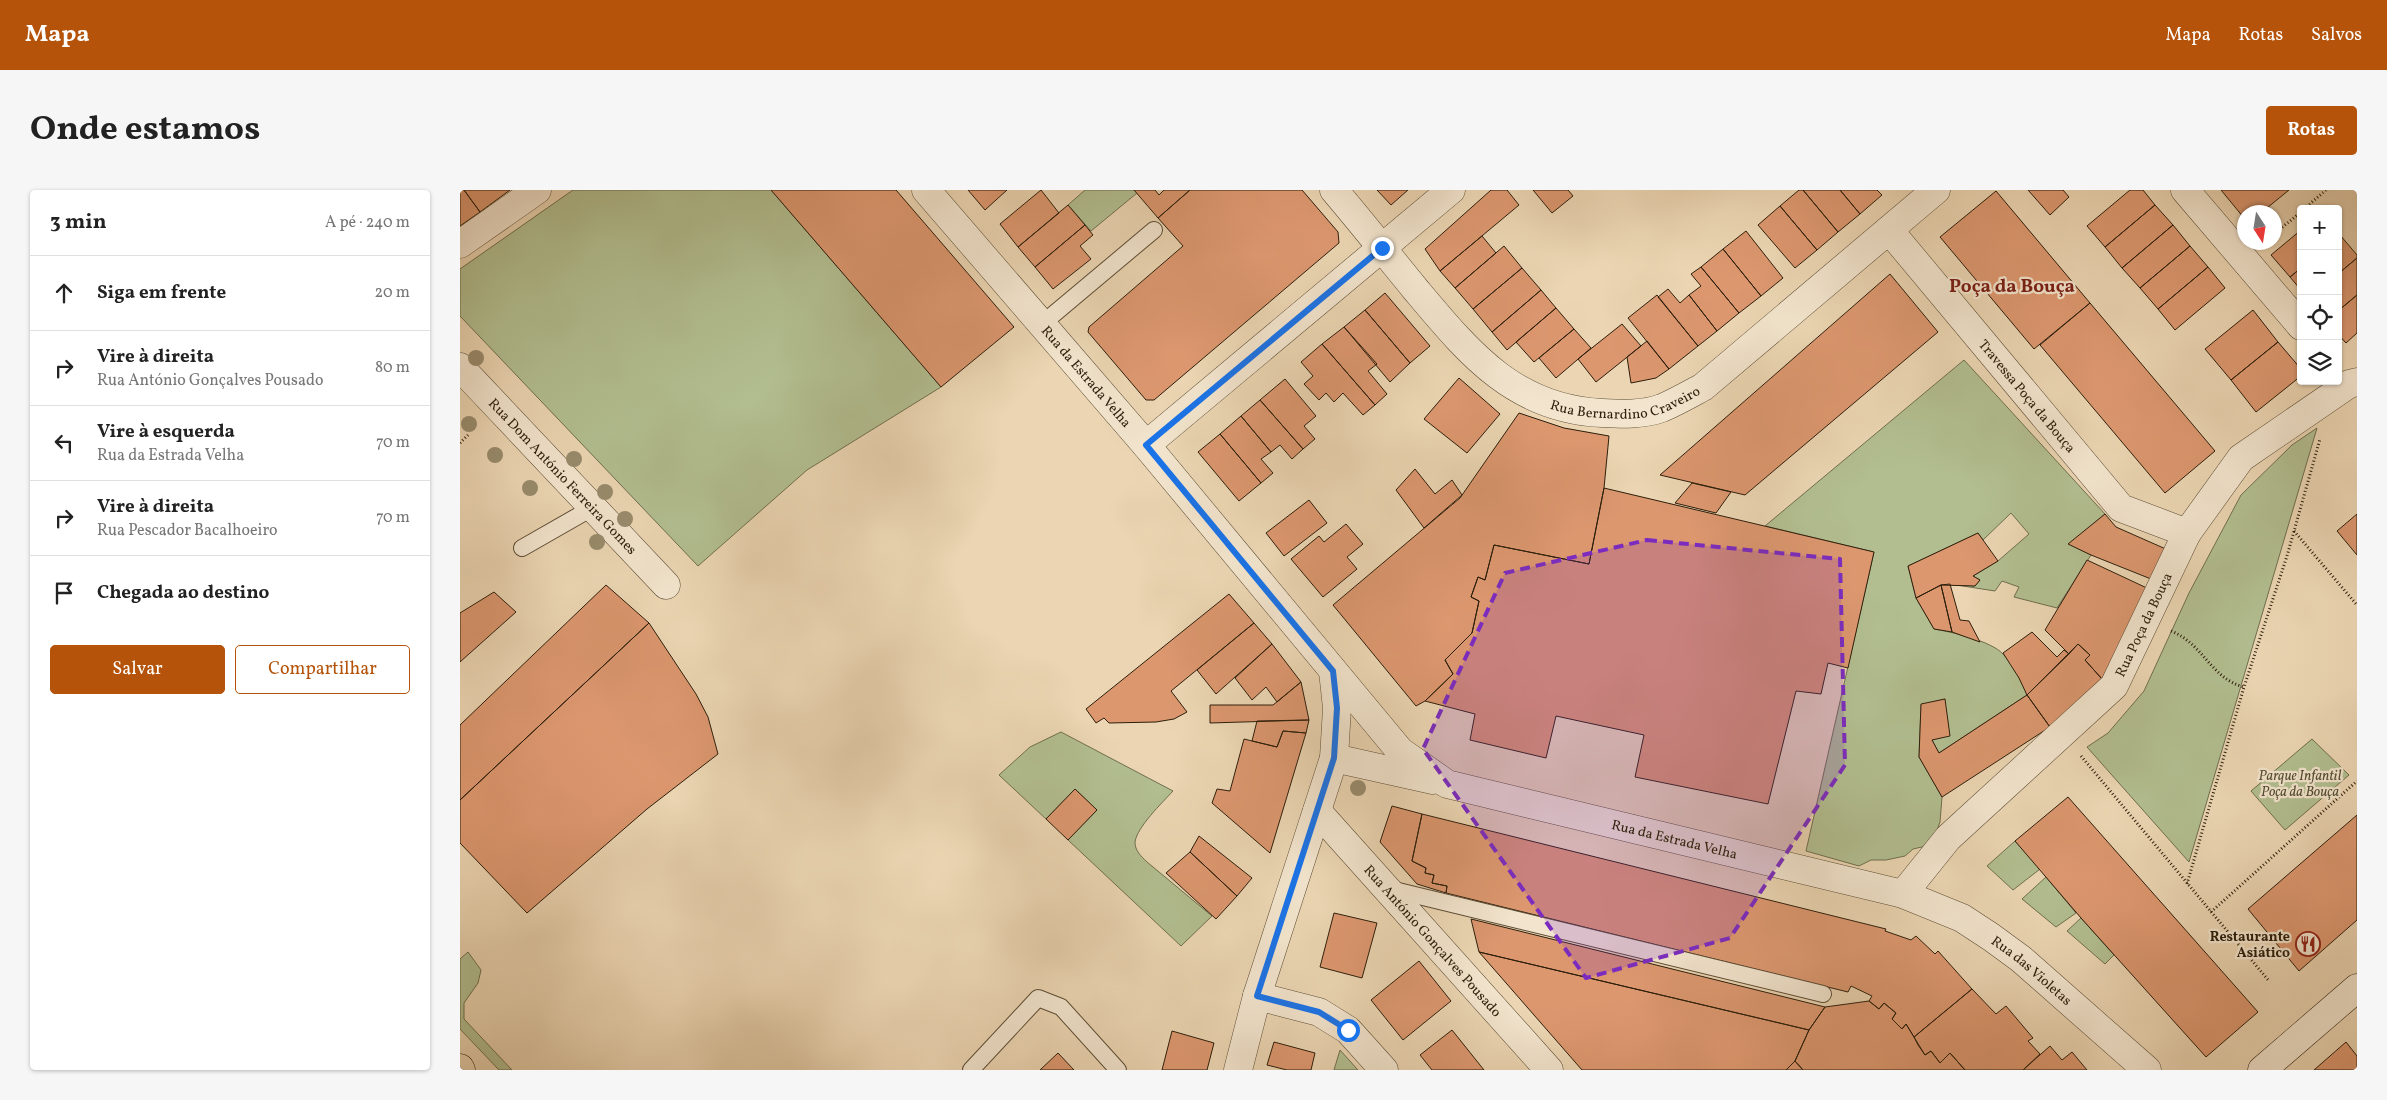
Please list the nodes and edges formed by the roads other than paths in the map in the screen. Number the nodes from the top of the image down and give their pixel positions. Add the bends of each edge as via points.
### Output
1 (537, 190) edge
2 (926, 190) edge
3 (1334, 190) edge
4 (1451, 190) edge
5 (1936, 190) edge
6 (2185, 190) edge
7 (1154, 230) dead end
8 (1889, 230) junction
9 (460, 244) edge
10 (1382, 248) junction
11 (2297, 321) edge
12 (1042, 324) junction
13 (460, 367) edge
14 (2350, 382) edge
15 (1146, 445) junction
16 (592, 508) junction
17 (2187, 532) junction
18 (522, 548) dead end
19 (666, 585) dead end
20 (1333, 671) junction
21 (1334, 758) junction
22 (1447, 784) junction
23 (1317, 811) junction
24 (1386, 888) junction
25 (1903, 894) junction
26 (2357, 988) edge
27 (1823, 994) dead end
28 (1257, 996) junction
29 (971, 1070) edge
30 (1118, 1070) edge
31 (1238, 1070) edge
32 (1384, 1070) edge
33 (1549, 1070) edge
34 (2148, 1070) edge
35 (2262, 1070) edge

1 - 9 street
2 - 12 street, Rua da Estrada Velha
3 - 10 street, Rua Bernardino Craveiro
4 - 10 street
5 - 8 street, Rua Bernardino Craveiro
6 - 11 street
7 - 12 lane
8 - 10 street, Rua Bernardino Craveiro via 1703,387 1662,408 1626,414 1559,408 1525,394 1492,372 1464,347
8 - 17 street, Travessa Poça da Bouça via 2121,508
10 - 15 street
12 - 15 street, Rua da Estrada Velha
13 - 16 street, Rua Dom António Ferreira Gomes
14 - 17 street, Rua Poça da Bouça via 2241,458
15 - 20 street, Rua da Estrada Velha
16 - 18 lane
16 - 19 street, Rua Dom António Ferreira Gomes
17 - 25 street, Rua Poça da Bouça via 2114,686 1948,838
20 - 21 street via 1337,708
20 - 22 street, Rua da Estrada Velha via 1400,751
21 - 22 street, Rua da Estrada Velha
21 - 23 street
22 - 25 street, Rua da Estrada Velha
23 - 24 street, Rua António Gonçalves Pousado
23 - 28 street
24 - 27 lane
24 - 33 street, Rua António Gonçalves Pousado
25 - 34 street, Rua das Violetas via 1962,918 1991,937 2021,959
26 - 35 street
28 - 31 street
28 - 32 street via 1319,1012 1348,1030
29 - 30 lane via 1038,998 1061,1007

